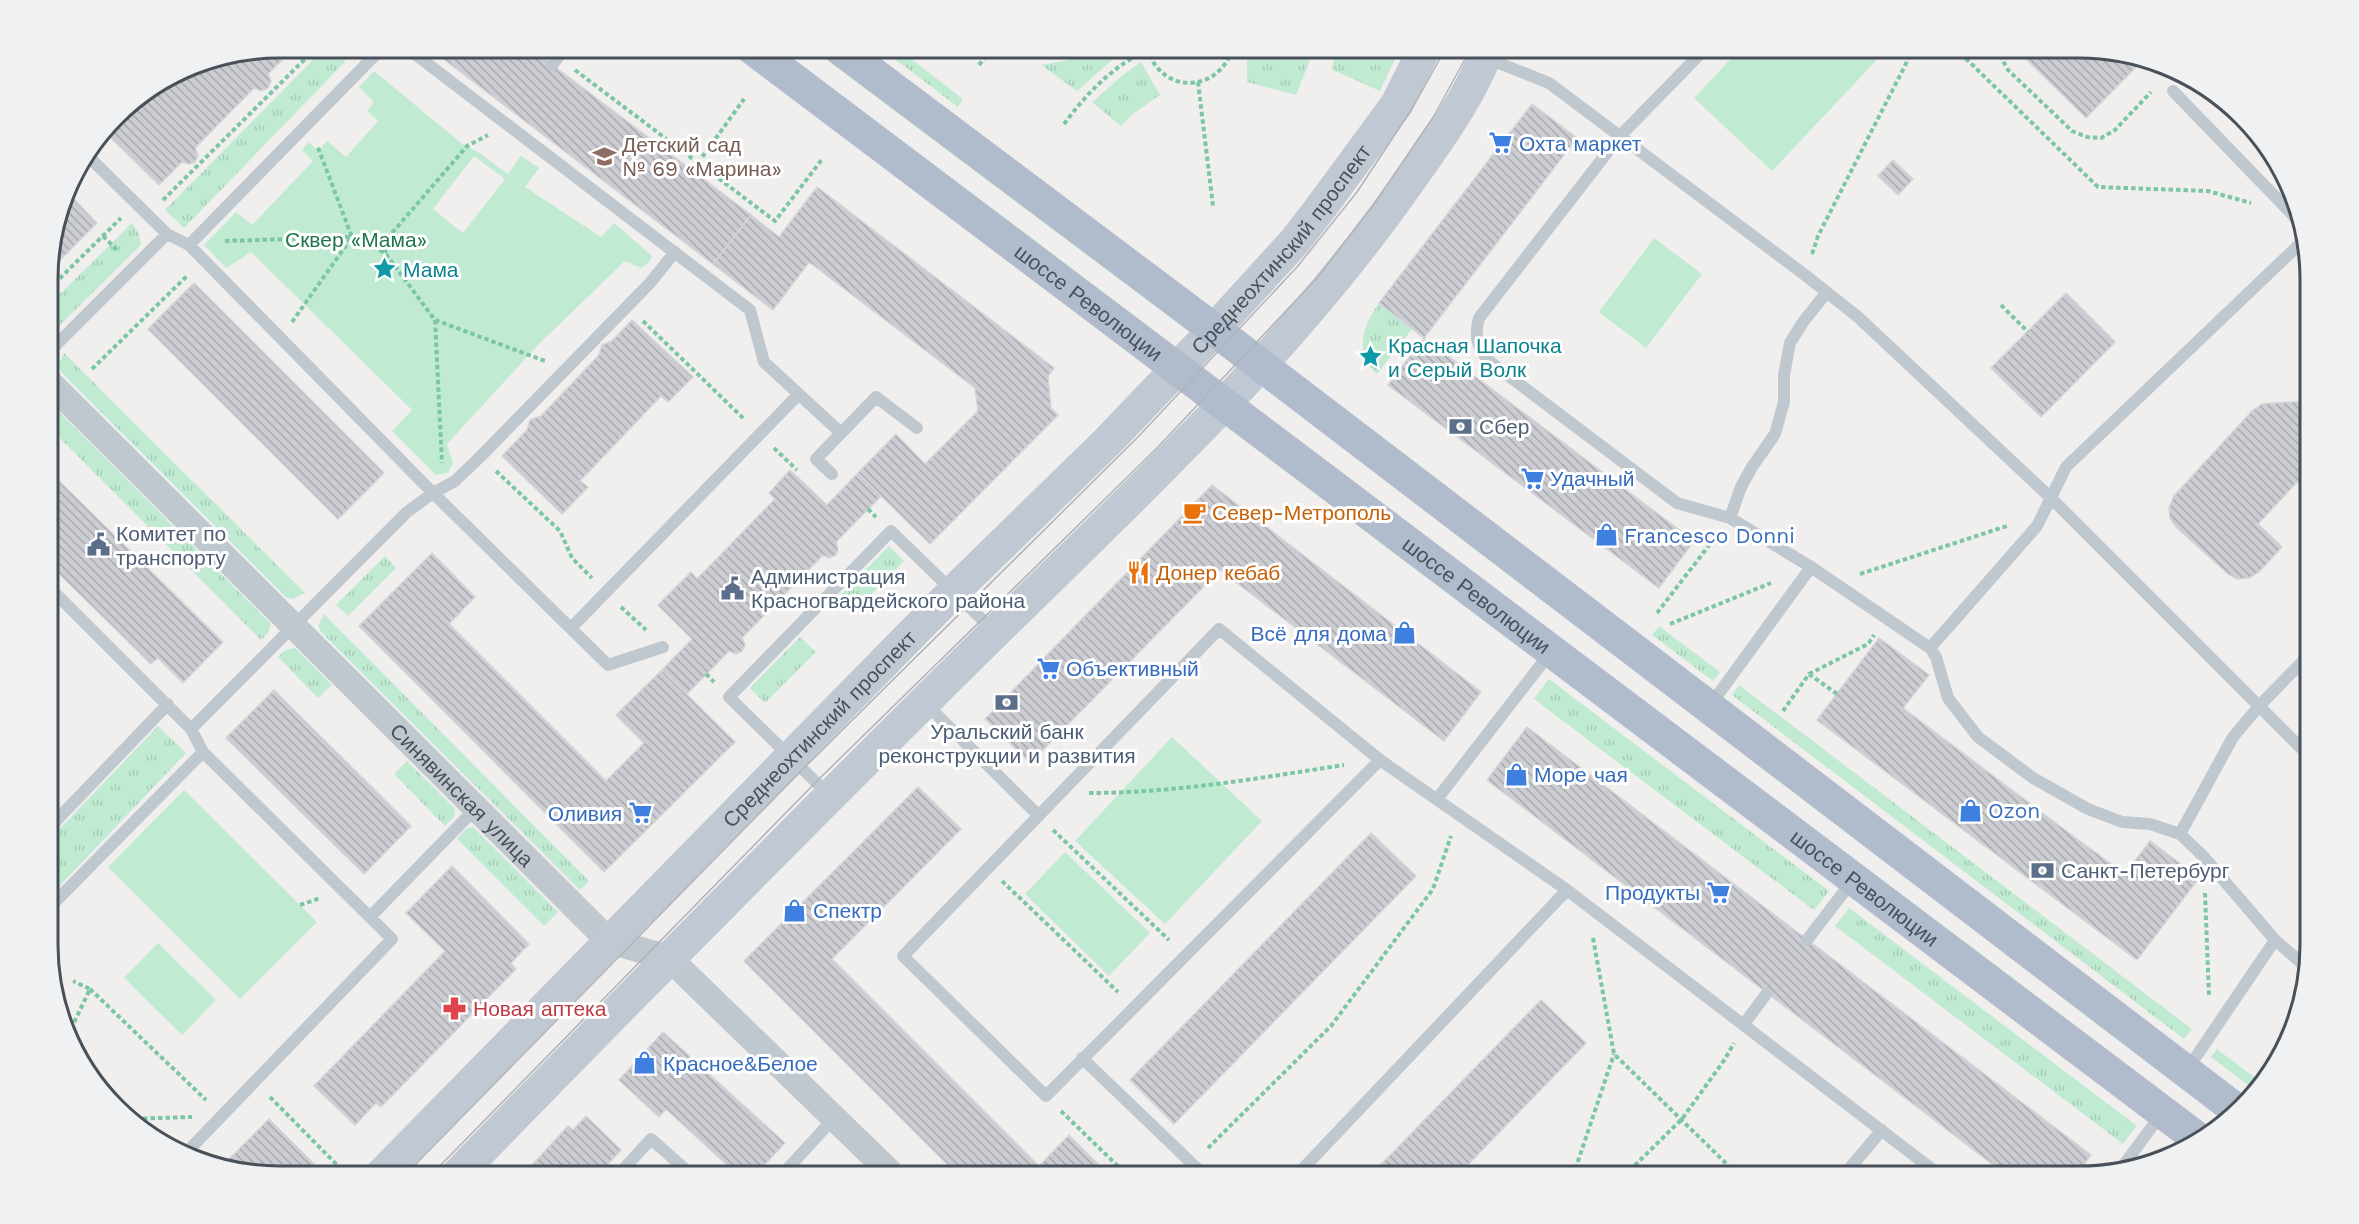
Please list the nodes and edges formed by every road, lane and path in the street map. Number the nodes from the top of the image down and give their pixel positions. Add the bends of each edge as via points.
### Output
1 (306, 58) edge
2 (372, 58) edge
3 (422, 58) edge
4 (560, 58) edge
5 (765, 58) edge
6 (856, 58) edge
7 (984, 58) edge
8 (1130, 58) edge
9 (1150, 58) edge
10 (1230, 58) edge
11 (1420, 58) edge
12 (1484, 58) edge
13 (1497, 58) edge
14 (1696, 58) edge
15 (1909, 58) edge
16 (1965, 58) edge
17 (2001, 58) edge
18 (979, 65) dead end
19 (1198, 82) junction
20 (2154, 89) dead end
21 (2173, 91) dead end
22 (744, 99) dead end
23 (308, 122) junction
24 (1064, 124) dead end
25 (1620, 136) junction
26 (466, 146) dead end
27 (823, 158) dead end
28 (93, 161) edge
29 (698, 163) junction
30 (136, 204) junction
31 (1213, 206) dead end
32 (2290, 212) edge
33 (2291, 213) edge
34 (167, 234) junction
35 (352, 237) junction
36 (189, 245) junction
37 (2298, 246) edge
38 (675, 252) junction
39 (385, 253) junction
40 (204, 260) junction
41 (1805, 275) junction
42 (58, 281) edge
43 (1827, 292) junction
44 (2001, 305) dead end
45 (627, 306) junction
46 (435, 320) junction
47 (1214, 330) junction
48 (2028, 332) dead end
49 (281, 337) junction
50 (58, 343) edge
51 (1261, 366) junction
52 (565, 368) junction
53 (1177, 368) junction
54 (92, 369) dead end
55 (58, 391) edge
56 (799, 394) junction
57 (1224, 404) junction
58 (917, 428) dead end
59 (841, 433) junction
60 (760, 434) junction
61 (480, 456) junction
62 (832, 474) joint
63 (438, 490) junction
64 (2051, 498) junction
65 (2043, 514) junction
66 (1730, 518) junction
67 (1811, 567) junction
68 (1834, 583) junction
69 (606, 592) junction
70 (953, 592) junction
71 (58, 596) edge
72 (1657, 613) dead end
73 (1886, 618) junction
74 (1670, 624) dead end
75 (293, 626) junction
76 (571, 628) junction
77 (995, 632) junction
78 (663, 647) joint
79 (1930, 648) junction
80 (1551, 651) junction
81 (2300, 664) edge
82 (1809, 674) junction
83 (1837, 694) dead end
84 (924, 702) junction
85 (168, 704) junction
86 (2260, 705) junction
87 (1708, 708) junction
88 (1783, 711) dead end
89 (191, 729) junction
90 (2300, 747) edge
91 (203, 752) junction
92 (790, 758) junction
93 (1380, 760) junction
94 (1060, 794) junction
95 (830, 796) junction
96 (1437, 799) junction
97 (476, 808) junction
98 (1458, 814) junction
99 (1039, 816) junction
100 (58, 819) edge
101 (2180, 834) junction
102 (2203, 856) junction
103 (989, 868) junction
104 (1853, 880) junction
105 (1567, 890) junction
106 (58, 899) edge
107 (1587, 905) junction
108 (370, 917) junction
109 (1807, 940) dead end
110 (2275, 940) junction
111 (609, 941) junction
112 (1185, 956) junction
113 (669, 958) junction
114 (2300, 962) edge
115 (61, 976) edge
116 (90, 989) junction
117 (1767, 993) dead end
118 (1133, 1008) junction
119 (73, 1023) edge
120 (1744, 1024) junction
121 (2211, 1034) junction
122 (1614, 1054) junction
123 (1082, 1058) junction
124 (2186, 1071) junction
125 (255, 1082) junction
126 (1046, 1096) junction
127 (2231, 1106) edge
128 (2163, 1112) junction
129 (222, 1116) junction
130 (834, 1118) junction
131 (143, 1119) edge
132 (1682, 1119) junction
133 (1882, 1130) junction
134 (2192, 1135) edge
135 (191, 1147) edge
136 (2128, 1160) edge
137 (1192, 1164) joint
138 (338, 1166) edge
139 (390, 1166) edge
140 (466, 1166) edge
141 (626, 1166) edge
142 (682, 1166) edge
143 (790, 1166) edge
144 (884, 1166) edge
145 (1118, 1166) edge
146 (1305, 1166) edge
147 (1576, 1166) edge
148 (1634, 1166) edge
149 (1729, 1166) edge
150 (1851, 1166) edge
151 (1928, 1166) edge

1 - 30 path via 161,201 150,190
2 - 23 lane
3 - 38 lane via 512,120
4 - 29 path
5 - 53 main road, шоссе Революции
6 - 47 main road
7 - 18 path
8 - 24 path via 1084,97
9 - 19 path via 1172,79
10 - 19 path via 1222,70
11 - 47 main road, Среднеохтинский проспект via 1397,104 1319,210
12 - 51 main road via 1447,128 1390,209
13 - 25 lane via 1549,83
14 - 25 lane
15 - 41 path via 1818,236
16 - 33 path via 2098,187 2208,191
17 - 20 path via 2008,70 2072,130 2087,137 2101,138 2115,130
19 - 31 path
21 - 32 lane
22 - 29 path
23 - 35 path
23 - 36 lane
25 - 41 lane
25 - 66 lane via 1479,318 1475,333 1478,348 1489,361 1677,503
26 - 39 path via 386,240
27 - 29 path via 775,221
28 - 30 lane
30 - 34 lane
30 - 42 path
34 - 36 lane
34 - 50 lane
35 - 36 path
35 - 39 path
35 - 49 path
36 - 40 lane
37 - 64 lane via 2066,467
38 - 45 lane
38 - 56 lane via 750,310 764,362
39 - 46 path
40 - 49 lane
40 - 54 path
41 - 43 lane
43 - 64 lane
43 - 66 lane via 1790,344 1784,402 1775,434 1752,466
44 - 48 path
45 - 52 lane
45 - 60 path
46 - 52 path
46 - 63 path
47 - 51 main road
47 - 53 main road, Среднеохтинский проспект
49 - 63 lane
51 - 57 main road
51 - 87 main road
52 - 61 lane
53 - 57 main road, шоссе Революции
53 - 70 main road, Среднеохтинский проспект
55 - 75 street, Синявинская улица
56 - 59 lane
56 - 60 lane
57 - 77 main road
57 - 80 main road, шоссе Революции
58 - 59 lane via 876,397
59 - 62 lane via 816,459
60 - 62 path via 817,489
60 - 69 lane
61 - 63 lane via 455,481
61 - 69 path via 560,531 572,558
63 - 75 lane via 407,512
63 - 76 lane
64 - 65 lane
64 - 86 lane
65 - 68 path
65 - 79 lane via 2037,526
66 - 67 lane
66 - 72 path
67 - 68 lane
67 - 74 path
67 - 87 lane
68 - 73 lane
69 - 76 lane
69 - 78 path
70 - 77 lane
70 - 92 main road, Среднеохтинский проспект
70 - 92 lane via 891,531 729,697
71 - 85 lane
73 - 79 lane
73 - 82 path via 1868,644
75 - 89 lane
75 - 97 street, Синявинская улица
76 - 78 lane via 608,665
77 - 84 main road
79 - 101 lane via 1948,698 1978,737 2024,771 2088,809 2122,822 2151,824
80 - 96 lane
80 - 104 main road, шоссе Революции
81 - 86 lane
82 - 83 path
82 - 88 path
84 - 95 main road
84 - 99 lane
85 - 89 lane
85 - 100 lane
86 - 90 lane
86 - 101 lane via 2233,737
87 - 124 main road
89 - 91 lane
91 - 106 lane
91 - 108 lane
92 - 95 lane
92 - 111 main road, Среднеохтинский проспект
93 - 94 path via 1194,787
93 - 94 lane via 1219,629
93 - 96 lane
93 - 112 lane
94 - 99 lane
95 - 113 main road
96 - 98 lane
97 - 108 lane
97 - 111 street, Синявинская улица
98 - 105 lane
98 - 137 path via 1433,889 1331,1026
99 - 103 lane
99 - 112 path
101 - 102 lane
102 - 110 lane
102 - 121 path
103 - 118 path
103 - 126 lane via 903,956
104 - 109 lane
104 - 128 main road, шоссе Революции
105 - 107 lane
105 - 146 lane
107 - 120 lane
107 - 122 path
108 - 125 lane via 392,939
110 - 114 lane
110 - 121 lane
111 - 113 street, Синявинская улица
111 - 139 main road, Среднеохтинский проспект
112 - 118 lane
113 - 130 street, Синявинская улица
113 - 140 main road
115 - 116 path
116 - 119 path
116 - 129 path
117 - 120 lane
118 - 123 lane
120 - 132 path via 1725,1059
120 - 133 lane
121 - 124 lane
122 - 132 path
122 - 147 path
123 - 126 lane
123 - 137 lane
124 - 127 main road
125 - 129 lane
125 - 138 path
126 - 145 path
128 - 134 main road, шоссе Революции
128 - 136 lane
129 - 131 path
129 - 135 lane
130 - 143 lane
130 - 144 street, Синявинская улица
132 - 148 path
132 - 149 path
133 - 150 lane
133 - 151 lane
141 - 142 lane via 651,1139

